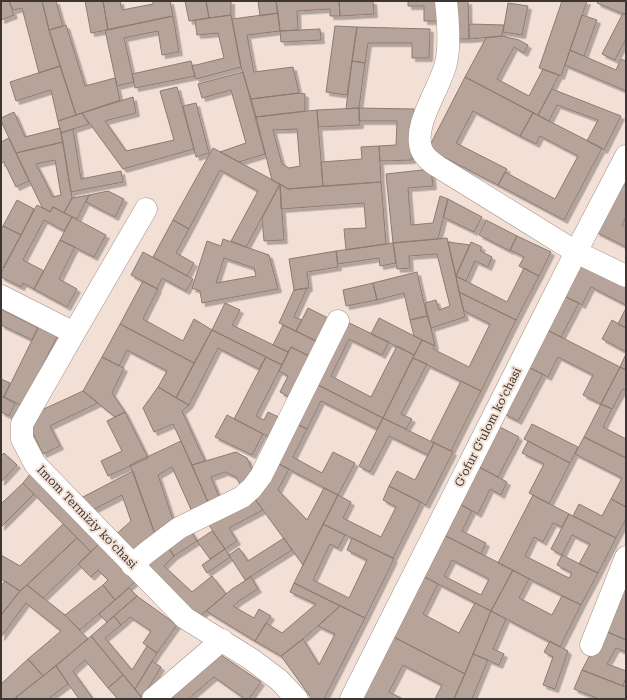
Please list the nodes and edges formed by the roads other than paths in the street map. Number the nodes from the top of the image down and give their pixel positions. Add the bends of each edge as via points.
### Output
1 (446, 1) edge
2 (626, 156) edge
3 (146, 209) dead end
4 (576, 252) junction
5 (626, 276) edge
6 (1, 296) edge
7 (338, 321) dead end
8 (74, 333) junction
9 (626, 557) edge
10 (132, 565) junction
11 (222, 640) junction
12 (591, 645) dead end
13 (154, 699) edge
14 (297, 699) edge
15 (351, 699) edge

1 - 4 street via 446,62 425,113 420,133 422,151 437,166
2 - 4 street, Gʻofur Gʻulom koʻchasi
3 - 8 street, Imom Termiziy koʻchasi
4 - 5 street
4 - 15 street, Gʻofur Gʻulom koʻchasi
6 - 8 street
7 - 10 street via 261,476 252,488 242,497 179,528
8 - 10 street, Imom Termiziy koʻchasi via 25,416 21,430 22,439 35,464
9 - 12 street
10 - 11 street, Imom Termiziy koʻchasi via 185,618
11 - 13 street
11 - 14 street, Imom Termiziy koʻchasi via 279,680

